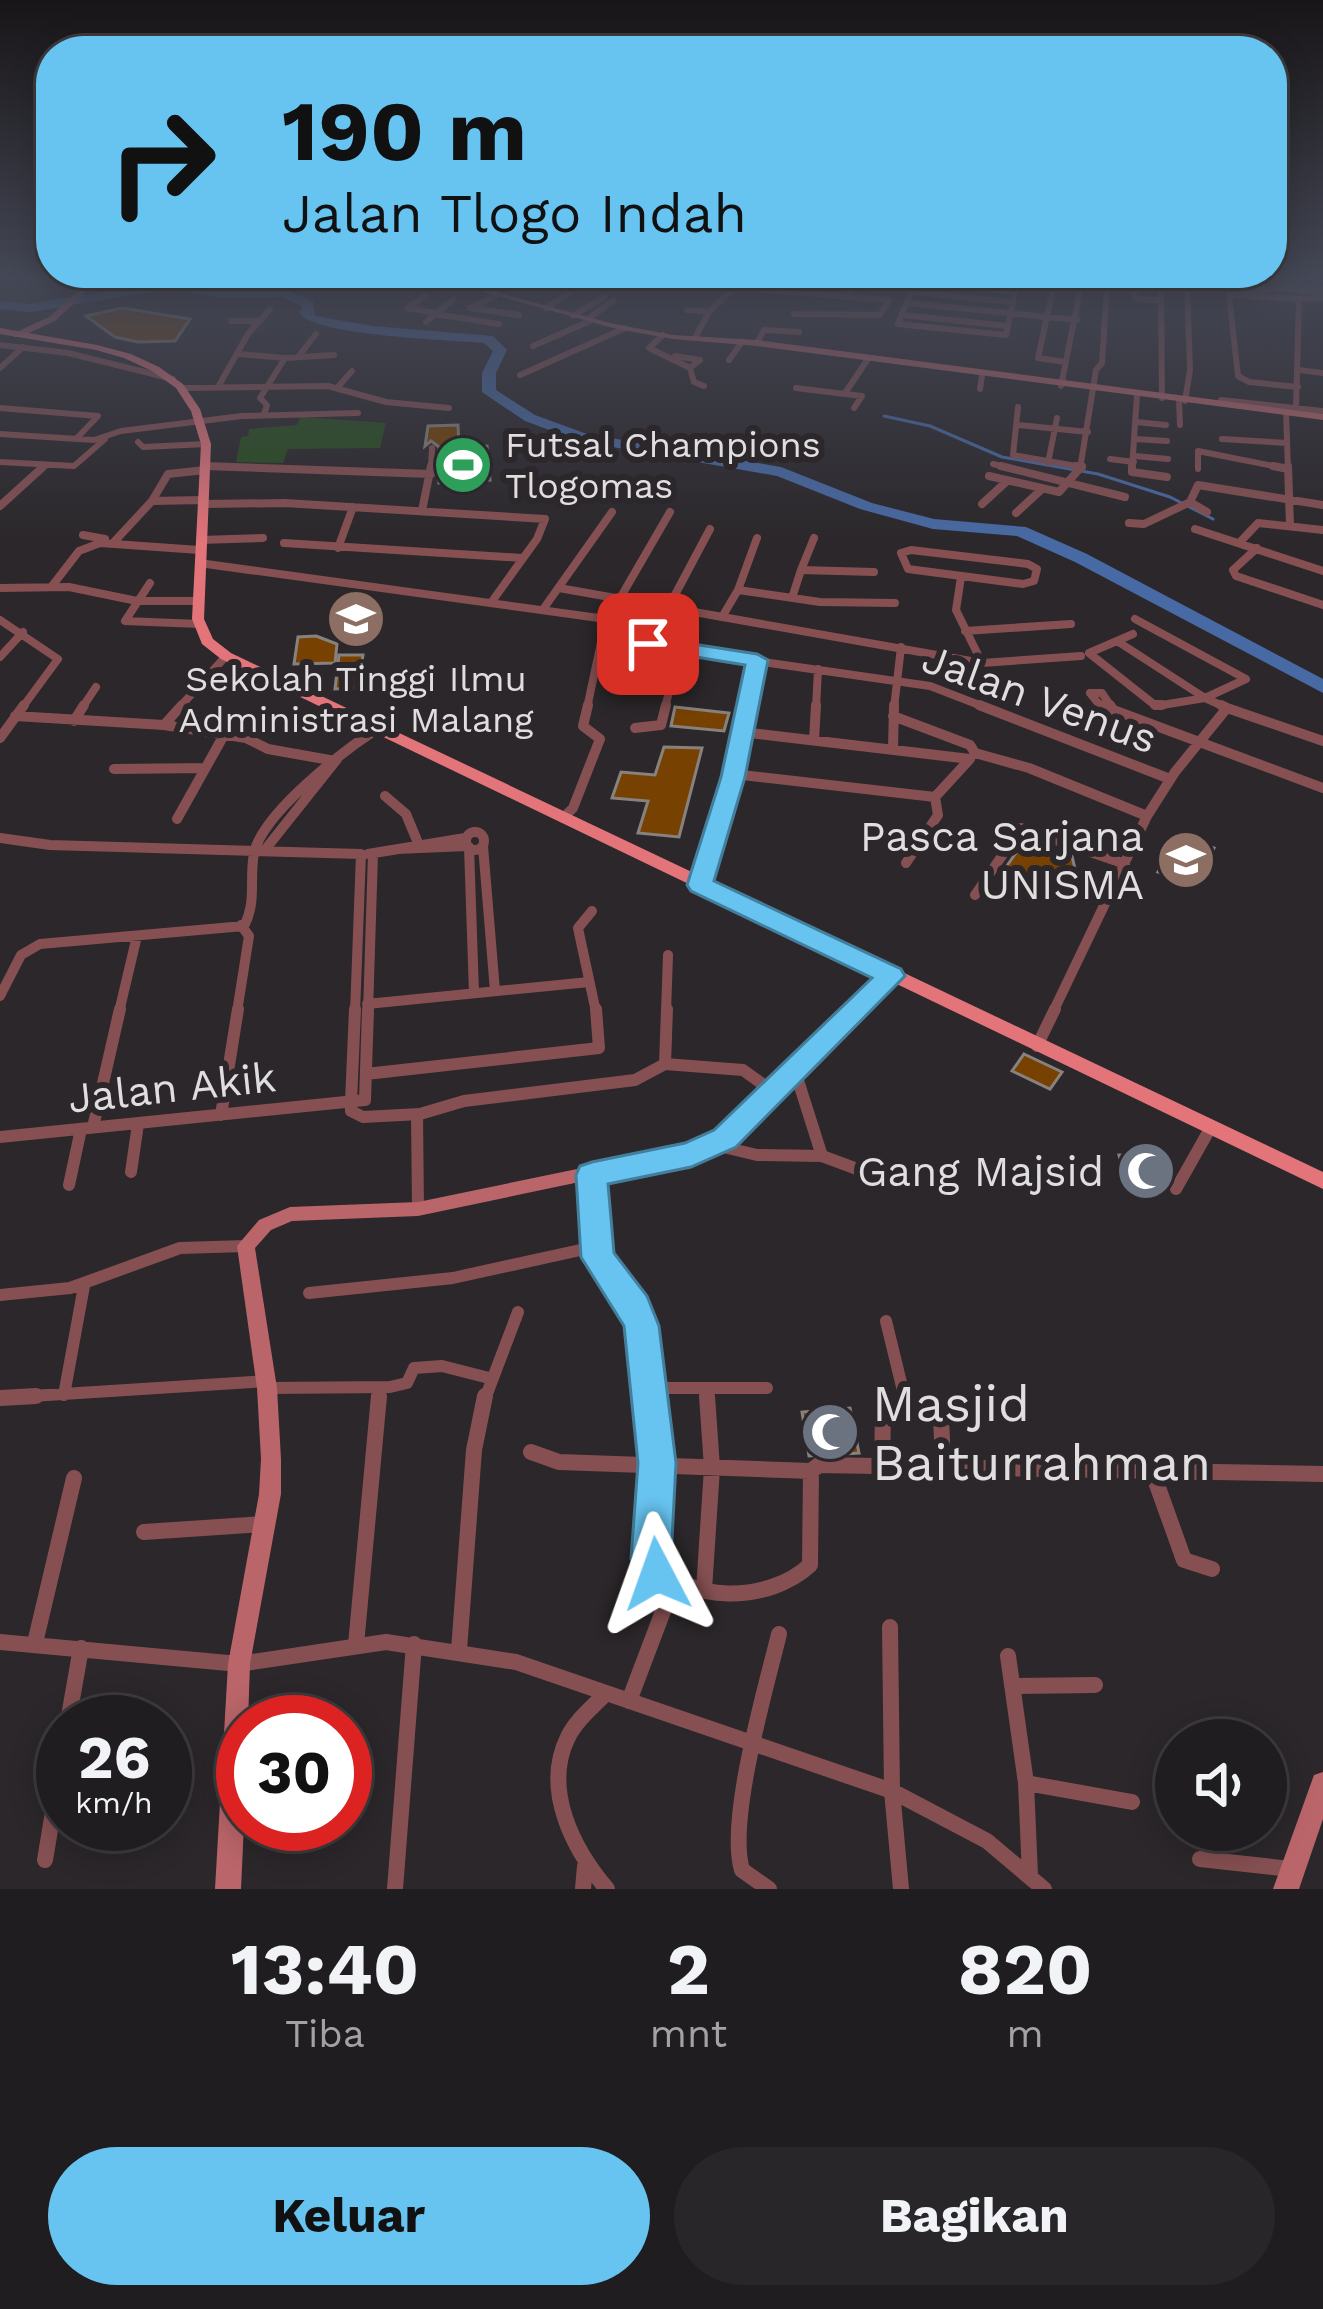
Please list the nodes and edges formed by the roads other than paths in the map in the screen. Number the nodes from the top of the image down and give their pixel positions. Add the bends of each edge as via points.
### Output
1 (155, 368) edge
2 (230, 368) edge
3 (279, 368) edge
4 (535, 368) edge
5 (690, 368) edge
6 (862, 368) edge
7 (933, 368) edge
8 (1064, 368) edge
9 (1098, 368) edge
10 (1162, 368) edge
11 (1190, 368) edge
12 (1239, 368) edge
13 (1299, 370) joint
14 (352, 371) dead end
15 (1323, 373) edge
16 (520, 375) dead end
17 (982, 375) junction
18 (183, 385) junction
19 (704, 386) dead end
20 (1061, 386) junction
21 (218, 387) junction
22 (267, 387) junction
23 (1298, 387) junction
24 (796, 388) dead end
25 (980, 389) dead end
26 (330, 390) junction
27 (1094, 390) junction
28 (845, 393) junction
29 (1137, 395) junction
30 (1162, 398) junction
31 (1182, 400) junction
32 (1221, 400) dead end
33 (310, 401) dead end
34 (1018, 407) dead end
35 (0, 408) edge
36 (448, 408) dead end
37 (854, 408) dead end
38 (1291, 410) junction
39 (305, 413) junction
40 (358, 413) dead end
41 (264, 414) junction
42 (1323, 414) edge
43 (202, 421) junction
44 (1136, 422) junction
45 (1056, 423) junction
46 (91, 425) junction
47 (1019, 425) junction
48 (1166, 425) dead end
49 (1180, 425) dead end
50 (1088, 432) junction
51 (0, 434) edge
52 (104, 436) junction
53 (76, 439) junction
54 (1136, 439) junction
55 (1222, 439) dead end
56 (1167, 441) dead end
57 (138, 442) dead end
58 (1287, 443) junction
59 (206, 444) junction
60 (432, 448) dead end
61 (1168, 459) dead end
62 (1110, 460) dead end
63 (0, 462) edge
64 (1048, 463) junction
65 (993, 464) dead end
66 (45, 465) junction
67 (1132, 467) junction
68 (205, 468) junction
69 (1080, 469) junction
70 (1198, 469) dead end
71 (1288, 469) junction
72 (431, 474) junction
73 (989, 476) dead end
74 (1167, 476) dead end
75 (1007, 481) junction
76 (1069, 482) junction
77 (1042, 489) junction
78 (0, 491) edge
79 (14, 492) junction
80 (1236, 494) junction
81 (1125, 497) dead end
82 (1184, 501) junction
83 (1291, 501) junction
84 (152, 502) junction
85 (203, 502) junction
86 (982, 504) dead end
87 (1323, 505) edge
88 (0, 506) edge
89 (353, 507) junction
90 (1236, 507) dead end
91 (422, 511) junction
92 (613, 512) dead end
93 (670, 512) dead end
94 (1208, 512) dead end
95 (1016, 513) dead end
96 (1129, 523) dead end
97 (1290, 526) junction
98 (1307, 528) junction
99 (1195, 529) dead end
100 (710, 530) dead end
101 (1323, 530) edge
102 (83, 535) dead end
103 (1245, 535) junction
104 (263, 538) dead end
105 (757, 538) dead end
106 (814, 538) dead end
107 (1304, 540) dead end
108 (108, 542) junction
109 (284, 543) dead end
110 (338, 548) junction
111 (1257, 548) junction
112 (199, 551) junction
113 (523, 558) junction
114 (802, 570) junction
115 (1323, 571) edge
116 (874, 572) dead end
117 (961, 577) junction
118 (150, 583) dead end
119 (52, 586) junction
120 (0, 588) edge
121 (559, 588) junction
122 (738, 590) junction
123 (793, 598) junction
124 (493, 600) junction
125 (619, 600) junction
126 (137, 601) junction
127 (197, 601) junction
128 (1322, 602) edge
129 (895, 603) dead end
130 (544, 608) junction
131 (668, 608) junction
132 (722, 616) junction
133 (1135, 619) dead end
134 (0, 620) edge
135 (199, 624) junction
136 (1071, 624) dead end
137 (965, 631) junction
138 (23, 632) junction
139 (1133, 634) dead end
140 (603, 639) junction
141 (1118, 641) junction
142 (902, 647) junction
143 (679, 650) junction
144 (226, 656) junction
145 (1081, 656) dead end
146 (0, 657) edge
147 (757, 660) junction
148 (982, 663) junction
149 (818, 669) junction
150 (894, 681) junction
151 (96, 687) dead end
152 (1204, 698) junction
153 (1227, 708) junction
154 (1117, 715) dead end
155 (15, 716) junction
156 (893, 716) junction
157 (74, 721) junction
158 (164, 724) junction
159 (634, 728) dead end
160 (374, 731) junction
161 (2, 732) edge
162 (742, 732) junction
163 (224, 735) junction
164 (814, 740) junction
165 (1323, 741) edge
166 (1199, 742) junction
167 (892, 749) junction
168 (973, 756) junction
169 (335, 759) junction
170 (205, 768) junction
171 (114, 769) dead end
172 (733, 774) junction
173 (1170, 779) junction
174 (1323, 788) edge
175 (385, 796) dead end
176 (935, 797) junction
177 (1148, 817) junction
178 (563, 818) junction
179 (177, 819) dead end
180 (0, 838) edge
181 (418, 843) junction
182 (471, 844) junction
183 (267, 849) junction
184 (397, 849) junction
185 (253, 854) junction
186 (368, 854) junction
187 (906, 863) dead end
188 (1125, 864) junction
189 (700, 885) junction
190 (975, 895) dead end
191 (490, 911) junction
192 (592, 911) dead end
193 (470, 913) junction
194 (240, 926) junction
195 (136, 936) junction
196 (668, 955) dead end
197 (891, 976) junction
198 (590, 982) junction
199 (494, 991) junction
200 (1, 992) edge
201 (474, 993) junction
202 (367, 1004) junction
203 (1037, 1046) junction
204 (664, 1064) junction
205 (366, 1074) junction
206 (796, 1074) junction
207 (775, 1093) junction
208 (351, 1102) junction
209 (417, 1114) junction
210 (221, 1115) junction
211 (138, 1124) junction
212 (1211, 1127) junction
213 (87, 1128) junction
214 (0, 1137) edge
215 (715, 1144) junction
216 (822, 1156) junction
217 (131, 1172) dead end
218 (915, 1174) dead end
219 (592, 1175) junction
220 (1323, 1181) edge
221 (69, 1185) dead end
222 (1176, 1190) dead end
223 (418, 1209) junction
224 (246, 1246) junction
225 (594, 1247) junction
226 (84, 1286) junction
227 (308, 1293) dead end
228 (0, 1295) edge
229 (518, 1312) dead end
230 (886, 1321) dead end
231 (489, 1378) junction
232 (266, 1384) junction
233 (380, 1388) junction
234 (650, 1388) junction
235 (707, 1388) junction
236 (767, 1388) dead end
237 (64, 1394) junction
238 (0, 1398) edge
239 (941, 1414) dead end
240 (531, 1452) dead end
241 (657, 1463) junction
242 (882, 1465) junction
243 (943, 1467) junction
244 (712, 1468) junction
245 (1151, 1468) junction
246 (811, 1471) junction
247 (1323, 1474) edge
248 (74, 1478) dead end
249 (265, 1524) junction
250 (144, 1532) dead end
251 (1212, 1569) dead end
252 (673, 1586) junction
253 (704, 1590) junction
254 (890, 1627) dead end
255 (779, 1634) dead end
256 (0, 1642) edge
257 (35, 1643) junction
258 (414, 1644) junction
259 (356, 1645) junction
260 (80, 1648) junction
261 (459, 1650) junction
262 (1008, 1656) dead end
263 (239, 1664) junction
264 (1095, 1685) dead end
265 (1012, 1686) junction
266 (606, 1693) junction
267 (72, 1695) edge
268 (628, 1700) junction
269 (754, 1742) junction
270 (1026, 1783) junction
271 (1323, 1784) edge
272 (892, 1791) junction
273 (1132, 1802) dead end
274 (46, 1851) edge
275 (1200, 1859) dead end
276 (45, 1860) dead end
277 (585, 1866) junction
278 (1288, 1879) edge
279 (1037, 1882) edge
280 (228, 1889) edge
281 (395, 1889) edge
282 (583, 1889) edge
283 (607, 1889) edge
284 (770, 1889) edge
285 (901, 1889) edge

1 - 18 main road
2 - 21 street
3 - 22 street
4 - 16 street
5 - 19 street
6 - 28 street
7 - 17 main road
8 - 20 street
9 - 27 street
10 - 30 street
11 - 31 street
12 - 23 street via 1240,379
13 - 15 street
13 - 23 street
14 - 26 street
17 - 20 main road
17 - 25 street
18 - 21 street
18 - 43 main road
20 - 27 main road
21 - 22 street
22 - 26 street
22 - 41 street
23 - 38 street
24 - 28 street
26 - 36 street
27 - 29 main road
27 - 50 street
28 - 37 street via 863,397
29 - 30 main road
29 - 44 street
30 - 31 main road
31 - 38 main road
31 - 49 street
32 - 38 street
33 - 39 street
34 - 47 street
35 - 46 street via 98,416
38 - 42 main road
38 - 58 street
39 - 40 street
39 - 41 street
41 - 43 street
43 - 52 street
43 - 59 main road
44 - 48 street
44 - 54 street
45 - 47 street
45 - 50 street
45 - 64 street
46 - 52 street
46 - 53 street
47 - 64 street via 1012,455
50 - 69 street
51 - 53 street
52 - 53 street
52 - 66 street via 80,464
54 - 56 street
54 - 67 street
55 - 58 street
57 - 59 street
58 - 71 street
59 - 68 main road
60 - 72 street
61 - 67 street
62 - 67 street
63 - 66 street
64 - 69 street
65 - 76 street
66 - 79 street
67 - 74 street
68 - 72 street
68 - 84 street via 168,474
68 - 85 main road
69 - 76 street
70 - 71 street via 1198,448
71 - 83 street
72 - 91 street
73 - 75 street
75 - 77 street
75 - 86 street
76 - 77 street via 1059,492
76 - 81 street
77 - 95 street
78 - 79 street
79 - 88 street
80 - 82 street via 1194,483
80 - 83 street
80 - 90 street
82 - 94 street
82 - 96 street via 1144,524
83 - 87 street
83 - 97 street
84 - 85 street
84 - 108 street
85 - 89 street
85 - 112 main road
89 - 91 street
89 - 110 street
91 - 113 street via 531,516 547,524
92 - 121 street
93 - 125 street
97 - 98 street
97 - 103 street via 1258,523
98 - 101 street
98 - 107 street
99 - 103 street
100 - 131 street
102 - 108 street
103 - 111 street
104 - 112 street
105 - 122 street
106 - 114 street
108 - 112 street
108 - 119 street via 79,551
109 - 110 street
110 - 113 street
111 - 115 street
111 - 128 street via 1233,574
112 - 124 street
112 - 127 main road
113 - 124 street
114 - 116 street
114 - 123 street
117 - 117 street via 908,569 902,554 1037,569 1028,584
117 - 137 street via 956,610
118 - 126 street
119 - 120 street
119 - 126 street
121 - 125 street
121 - 130 street
122 - 123 street
122 - 132 street
123 - 129 street
124 - 130 street
125 - 131 street
126 - 127 street
126 - 135 street via 126,622
127 - 135 main road
130 - 140 street via 606,619
131 - 132 street
132 - 142 street
133 - 152 street via 1246,679
134 - 138 street
135 - 144 main road
136 - 137 street
137 - 148 street
138 - 146 street
138 - 155 street via 56,662
139 - 141 street
140 - 143 street, Jalan Venus
140 - 178 street via 583,726 599,737
141 - 152 street
141 - 152 street via 1088,654 1156,706
142 - 148 street
142 - 150 street
143 - 147 street, Jalan Venus
143 - 159 street via 661,725
144 - 158 street
144 - 160 main road
145 - 148 street
147 - 149 street, Jalan Venus
147 - 162 street
149 - 150 street, Jalan Venus
149 - 164 street
150 - 156 street
150 - 173 street, Jalan Venus via 940,689
151 - 157 street
152 - 153 street
153 - 165 street
153 - 166 street
154 - 166 street
155 - 157 street
155 - 161 street
156 - 167 street
156 - 168 street via 970,745
157 - 158 street
158 - 163 street
160 - 169 street
160 - 178 main road
162 - 164 street
162 - 172 street
163 - 169 street
163 - 170 street
164 - 167 street
166 - 173 street
166 - 174 street
167 - 168 street
168 - 176 street
168 - 177 street via 1028,768
169 - 183 street
169 - 185 street
170 - 171 street
170 - 179 street
172 - 176 street
172 - 189 street
173 - 177 street
175 - 181 street via 406,814
176 - 187 street via 938,815
177 - 188 street
178 - 189 main road
180 - 185 street
181 - 182 street
181 - 184 street
182 - 184 street
182 - 191 street
182 - 193 street
183 - 185 street
183 - 186 street
184 - 186 street
185 - 194 street via 256,908
186 - 202 street
186 - 208 street
188 - 190 street via 1021,829
188 - 203 street
189 - 197 main road
191 - 193 street
191 - 199 street
192 - 198 street via 578,928
193 - 201 street
194 - 195 street
194 - 210 street via 249,936
195 - 200 street via 31,947
195 - 213 street
196 - 204 street
197 - 203 main road
197 - 206 main road
198 - 199 street
198 - 205 street via 601,1042 595,1049
199 - 201 street
201 - 202 street
202 - 205 street
203 - 212 main road
204 - 207 street via 743,1070
204 - 209 street via 635,1080
205 - 208 street via 367,1096
206 - 207 main road
206 - 216 street
207 - 215 main road
208 - 209 street via 363,1117
208 - 210 street, Jalan Akik
209 - 223 street
210 - 211 street, Jalan Akik
211 - 213 street, Jalan Akik
211 - 217 street
212 - 220 main road
212 - 222 street
213 - 214 street, Jalan Akik
213 - 221 street
215 - 216 street
215 - 219 main road
216 - 218 street via 868,1173
219 - 223 main road
219 - 225 street
223 - 224 main road via 290,1214
224 - 226 street via 169,1250
224 - 232 main road
225 - 227 street via 461,1277
225 - 234 street via 639,1315
226 - 228 street
226 - 237 street
229 - 231 street
230 - 242 street via 905,1399 883,1414
231 - 233 street via 422,1365 407,1383
231 - 261 street via 474,1450
232 - 233 street
232 - 237 street
232 - 249 main road
233 - 259 street
234 - 235 street
234 - 241 street
235 - 236 street
235 - 244 street
237 - 238 street
239 - 243 street
240 - 241 street via 559,1462
241 - 244 street
241 - 252 street via 651,1559
242 - 243 street
242 - 246 street
243 - 245 street
244 - 246 street
244 - 253 street
245 - 247 street
245 - 251 street via 1184,1559
246 - 253 street via 810,1564 758,1591
248 - 257 street
249 - 250 street
249 - 263 main road
252 - 253 street
252 - 268 street
254 - 272 street
255 - 269 street
256 - 257 street
257 - 260 street
258 - 259 street
258 - 261 street
258 - 281 street
259 - 263 street
260 - 263 street
260 - 267 street
261 - 266 street
262 - 265 street
263 - 280 main road
264 - 265 street
265 - 270 street
266 - 268 street
266 - 277 street via 567,1738 558,1789
268 - 269 street
269 - 272 street
269 - 284 street via 738,1854 745,1872
270 - 273 street
270 - 279 street
271 - 278 main road
272 - 279 street via 987,1841
272 - 285 street
274 - 276 street
275 - 278 street
277 - 282 street
277 - 283 street

